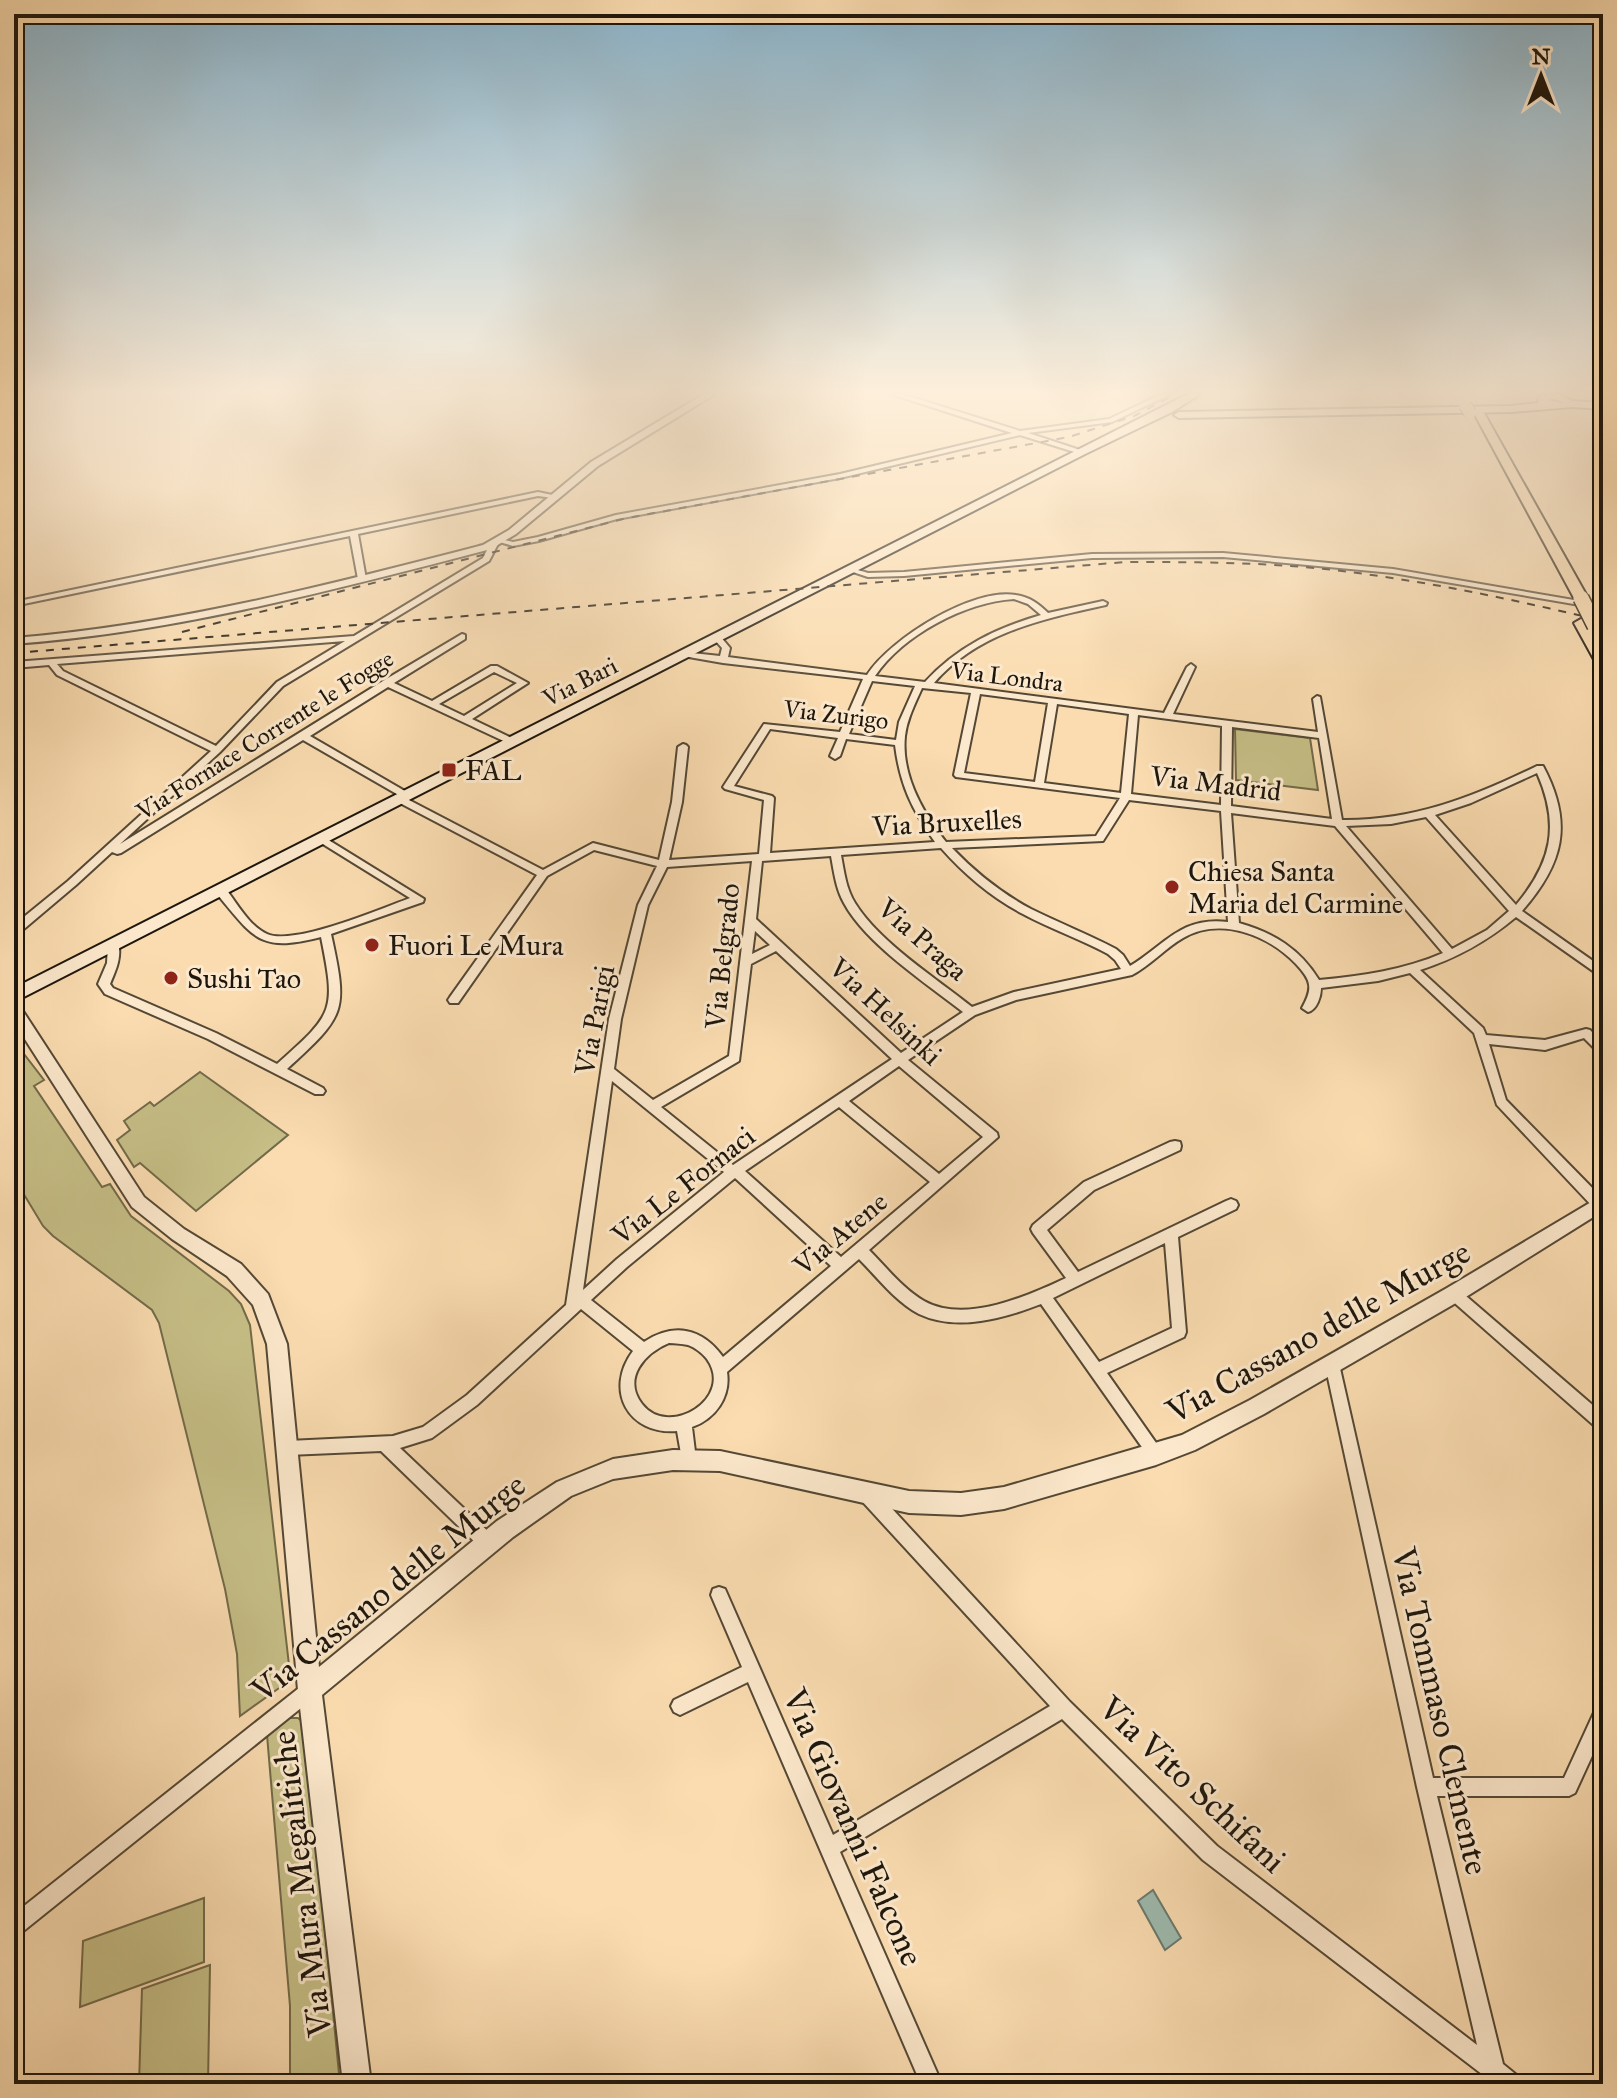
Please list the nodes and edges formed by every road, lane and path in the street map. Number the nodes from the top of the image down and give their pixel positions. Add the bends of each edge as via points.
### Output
1 (558, 492) edge
2 (753, 492) edge
3 (1003, 492) edge
4 (1517, 492) edge
5 (553, 496) junction
6 (354, 534) junction
7 (497, 542) junction
8 (851, 570) junction
9 (362, 579) junction
10 (1103, 603) dead end
11 (14, 604) edge
12 (1603, 607) edge
13 (1045, 615) junction
14 (1593, 629) edge
15 (462, 637) dead end
16 (354, 638) junction
17 (717, 638) junction
18 (14, 641) edge
19 (309, 641) junction
20 (343, 645) junction
21 (686, 654) junction
22 (323, 656) junction
23 (723, 660) junction
24 (51, 662) junction
25 (1603, 663) edge
26 (14, 665) edge
27 (1191, 667) dead end
28 (868, 679) junction
29 (386, 683) junction
30 (922, 686) junction
31 (976, 693) junction
32 (1317, 699) dead end
33 (1053, 703) junction
34 (432, 705) junction
35 (1134, 712) junction
36 (1167, 717) junction
37 (464, 720) junction
38 (1227, 724) junction
39 (767, 726) joint
40 (302, 735) junction
41 (844, 736) junction
42 (1324, 736) junction
43 (513, 742) junction
44 (900, 743) junction
45 (683, 747) dead end
46 (217, 750) junction
47 (835, 756) dead end
48 (1039, 785) junction
49 (1126, 796) junction
50 (404, 798) junction
51 (1226, 809) junction
52 (1428, 813) junction
53 (1338, 823) junction
54 (322, 839) junction
55 (943, 845) junction
56 (835, 852) junction
57 (760, 859) junction
58 (663, 864) junction
59 (90, 867) junction
60 (543, 874) junction
61 (221, 891) junction
62 (1517, 913) junction
63 (749, 919) junction
64 (1234, 927) junction
65 (14, 931) edge
66 (325, 931) junction
67 (114, 945) junction
68 (779, 945) junction
69 (1451, 955) junction
70 (744, 963) junction
71 (1412, 969) junction
72 (1128, 972) junction
73 (1603, 974) edge
74 (1316, 984) junction
75 (14, 996) edge
76 (454, 1000) dead end
77 (1308, 1008) dead end
78 (14, 1009) edge
79 (971, 1012) junction
80 (1481, 1039) junction
81 (1603, 1050) edge
82 (900, 1060) junction
83 (279, 1069) junction
84 (607, 1070) junction
85 (319, 1091) dead end
86 (839, 1100) junction
87 (651, 1107) junction
88 (992, 1137) joint
89 (1175, 1146) dead end
90 (734, 1171) junction
91 (940, 1182) junction
92 (1601, 1203) edge
93 (1231, 1205) dead end
94 (1171, 1234) junction
95 (859, 1250) junction
96 (841, 1266) junction
97 (1076, 1280) junction
98 (1454, 1294) junction
99 (1044, 1296) junction
100 (577, 1305) junction
101 (642, 1349) junction
102 (1332, 1364) junction
103 (721, 1368) junction
104 (1097, 1370) junction
105 (684, 1423) junction
106 (1603, 1424) edge
107 (385, 1444) junction
108 (288, 1448) junction
109 (1156, 1455) junction
110 (688, 1460) junction
111 (865, 1492) junction
112 (488, 1543) junction
113 (719, 1595) dead end
114 (752, 1671) junction
115 (310, 1690) junction
116 (680, 1706) dead end
117 (1064, 1708) junction
118 (1603, 1712) edge
119 (1426, 1787) junction
120 (829, 1848) junction
121 (14, 1926) edge
122 (1503, 2078) edge
123 (357, 2084) edge
124 (932, 2084) edge

1 - 5 street
2 - 7 street via 616,517 539,539
3 - 8 main road, Via Bari
4 - 14 highway, bridge
5 - 6 street via 538,494
5 - 7 street
6 - 9 street
6 - 11 street
7 - 9 street
7 - 16 street via 486,559
8 - 12 street via 904,574 1092,556 1223,555 1393,571
8 - 17 main road, Via Bari
9 - 18 street via 191,620 105,635
10 - 13 street
13 - 28 street via 1030,601 996,596 908,639
13 - 30 street via 975,644
14 - 25 highway
15 - 29 street, Via Fornace Corrente le Fogge
16 - 19 street
16 - 20 street
17 - 21 main road, Via Bari
17 - 23 street via 726,648
19 - 20 street
19 - 22 street
19 - 24 street
20 - 22 street
21 - 23 street, Via Londra
21 - 43 main road, Via Bari
22 - 46 street via 280,684
23 - 28 street, Via Londra
24 - 26 street
24 - 46 street via 60,673
27 - 36 street
28 - 30 street, Via Londra
28 - 41 street
29 - 34 street
29 - 40 street, Via Fornace Corrente le Fogge
30 - 31 street, Via Londra
30 - 44 street via 905,718
31 - 33 street, Via Londra
31 - 48 street, Via Madrid via 959,775
32 - 42 street
33 - 35 street, Via Londra
33 - 48 street
34 - 37 street
34 - 37 street via 494,668 524,683
35 - 36 street, Via Londra
35 - 49 street, Via Bruxelles
36 - 38 street, Via Londra
37 - 43 street
38 - 42 street, Via Londra
38 - 51 street
39 - 41 street, Via Zurigo
39 - 57 street, Via Belgrado via 728,787 769,798
40 - 50 street
40 - 59 street, Via Fornace Corrente le Fogge
41 - 44 street, Via Zurigo
41 - 47 street
42 - 53 street
43 - 50 main road, Via Bari
44 - 55 street via 913,797
45 - 58 street, Via Parigi
46 - 59 street
48 - 49 street, Via Madrid
49 - 51 street, Via Madrid
49 - 55 street, Via Bruxelles via 1099,839
50 - 54 main road, Via Bari
50 - 60 street
51 - 53 street, Via Madrid
51 - 64 street
52 - 53 street, Via Madrid via 1377,825
52 - 62 street
52 - 62 street, Via Madrid via 1492,793 1540,768 1559,830 1545,875
53 - 69 street
54 - 61 main road, Via Bari
54 - 66 street via 419,899
55 - 56 street, Via Bruxelles
55 - 72 street via 991,889 1112,952
56 - 57 street, Via Bruxelles
56 - 79 street, Via Praga via 851,907
57 - 58 street, Via Bruxelles
57 - 63 street, Via Belgrado
58 - 60 street, Via Bruxelles via 593,846
58 - 84 street, Via Parigi via 643,905
59 - 65 street
60 - 76 street
61 - 66 street via 266,938 283,941
61 - 67 main road, Via Bari
62 - 69 street
62 - 73 street
63 - 68 street, Via Helsinki
63 - 70 street, Via Belgrado
64 - 72 street via 1187,930
64 - 74 street via 1287,948
66 - 83 street via 338,994 335,1012
67 - 75 main road, Via Bari
67 - 83 street via 104,984 109,991
68 - 70 street
68 - 82 street, Via Helsinki
69 - 71 street
70 - 87 street, Via Belgrado via 735,1058
71 - 74 street
71 - 80 street via 1479,1031
72 - 79 street, Via Le Fornaci via 1014,996
74 - 77 street
78 - 108 street, Via Mura Megalitiche via 138,1202 234,1270 261,1300 277,1344
79 - 82 street, Via Le Fornaci
80 - 81 street via 1545,1045 1586,1033
80 - 92 street via 1501,1102
82 - 86 street, Via Le Fornaci
82 - 88 street, Via Helsinki
83 - 85 street
84 - 87 street
84 - 100 street, Via Parigi
86 - 90 street, Via Le Fornaci
86 - 91 street
87 - 90 street
88 - 91 street, Via Atene
89 - 97 street via 1089,1186 1038,1229
90 - 96 street
90 - 100 street, Via Le Fornaci
91 - 95 street, Via Atene
92 - 98 street, Via Cassano delle Murge
93 - 94 street
94 - 97 street
94 - 104 street via 1179,1332
95 - 96 street, Via Atene
95 - 99 street via 910,1300 936,1313 984,1315
96 - 103 street, Via Atene
97 - 99 street
98 - 102 street, Via Cassano delle Murge
98 - 106 street
99 - 104 street
100 - 101 street
100 - 107 street, Via Le Fornaci via 450,1417 418,1438
101 - 103 street via 654,1340 684,1336 711,1349
101 - 105 street via 627,1374 630,1402 652,1421
102 - 109 street, Via Cassano delle Murge
102 - 119 street, Via Tommaso Clemente
103 - 105 street via 720,1391 712,1405
104 - 109 street
105 - 110 street
107 - 108 street, Via Le Fornaci
107 - 112 street
108 - 115 street, Via Mura Megalitiche
109 - 111 street, Via Cassano delle Murge via 1004,1498 961,1504 909,1502
110 - 111 street, Via Cassano delle Murge via 720,1461
110 - 112 street, Via Cassano delle Murge via 613,1469 564,1489
111 - 117 street, Via Vito Schifani
112 - 115 street, Via Cassano delle Murge
113 - 114 street, Via Giovanni Falcone
114 - 116 street
114 - 120 street, Via Giovanni Falcone
115 - 121 street, Via Cassano delle Murge
115 - 123 street, Via Mura Megalitiche
117 - 120 street
117 - 122 street, Via Vito Schifani via 1210,1853
118 - 119 street via 1569,1787
119 - 122 street, Via Tommaso Clemente
120 - 124 street, Via Giovanni Falcone

